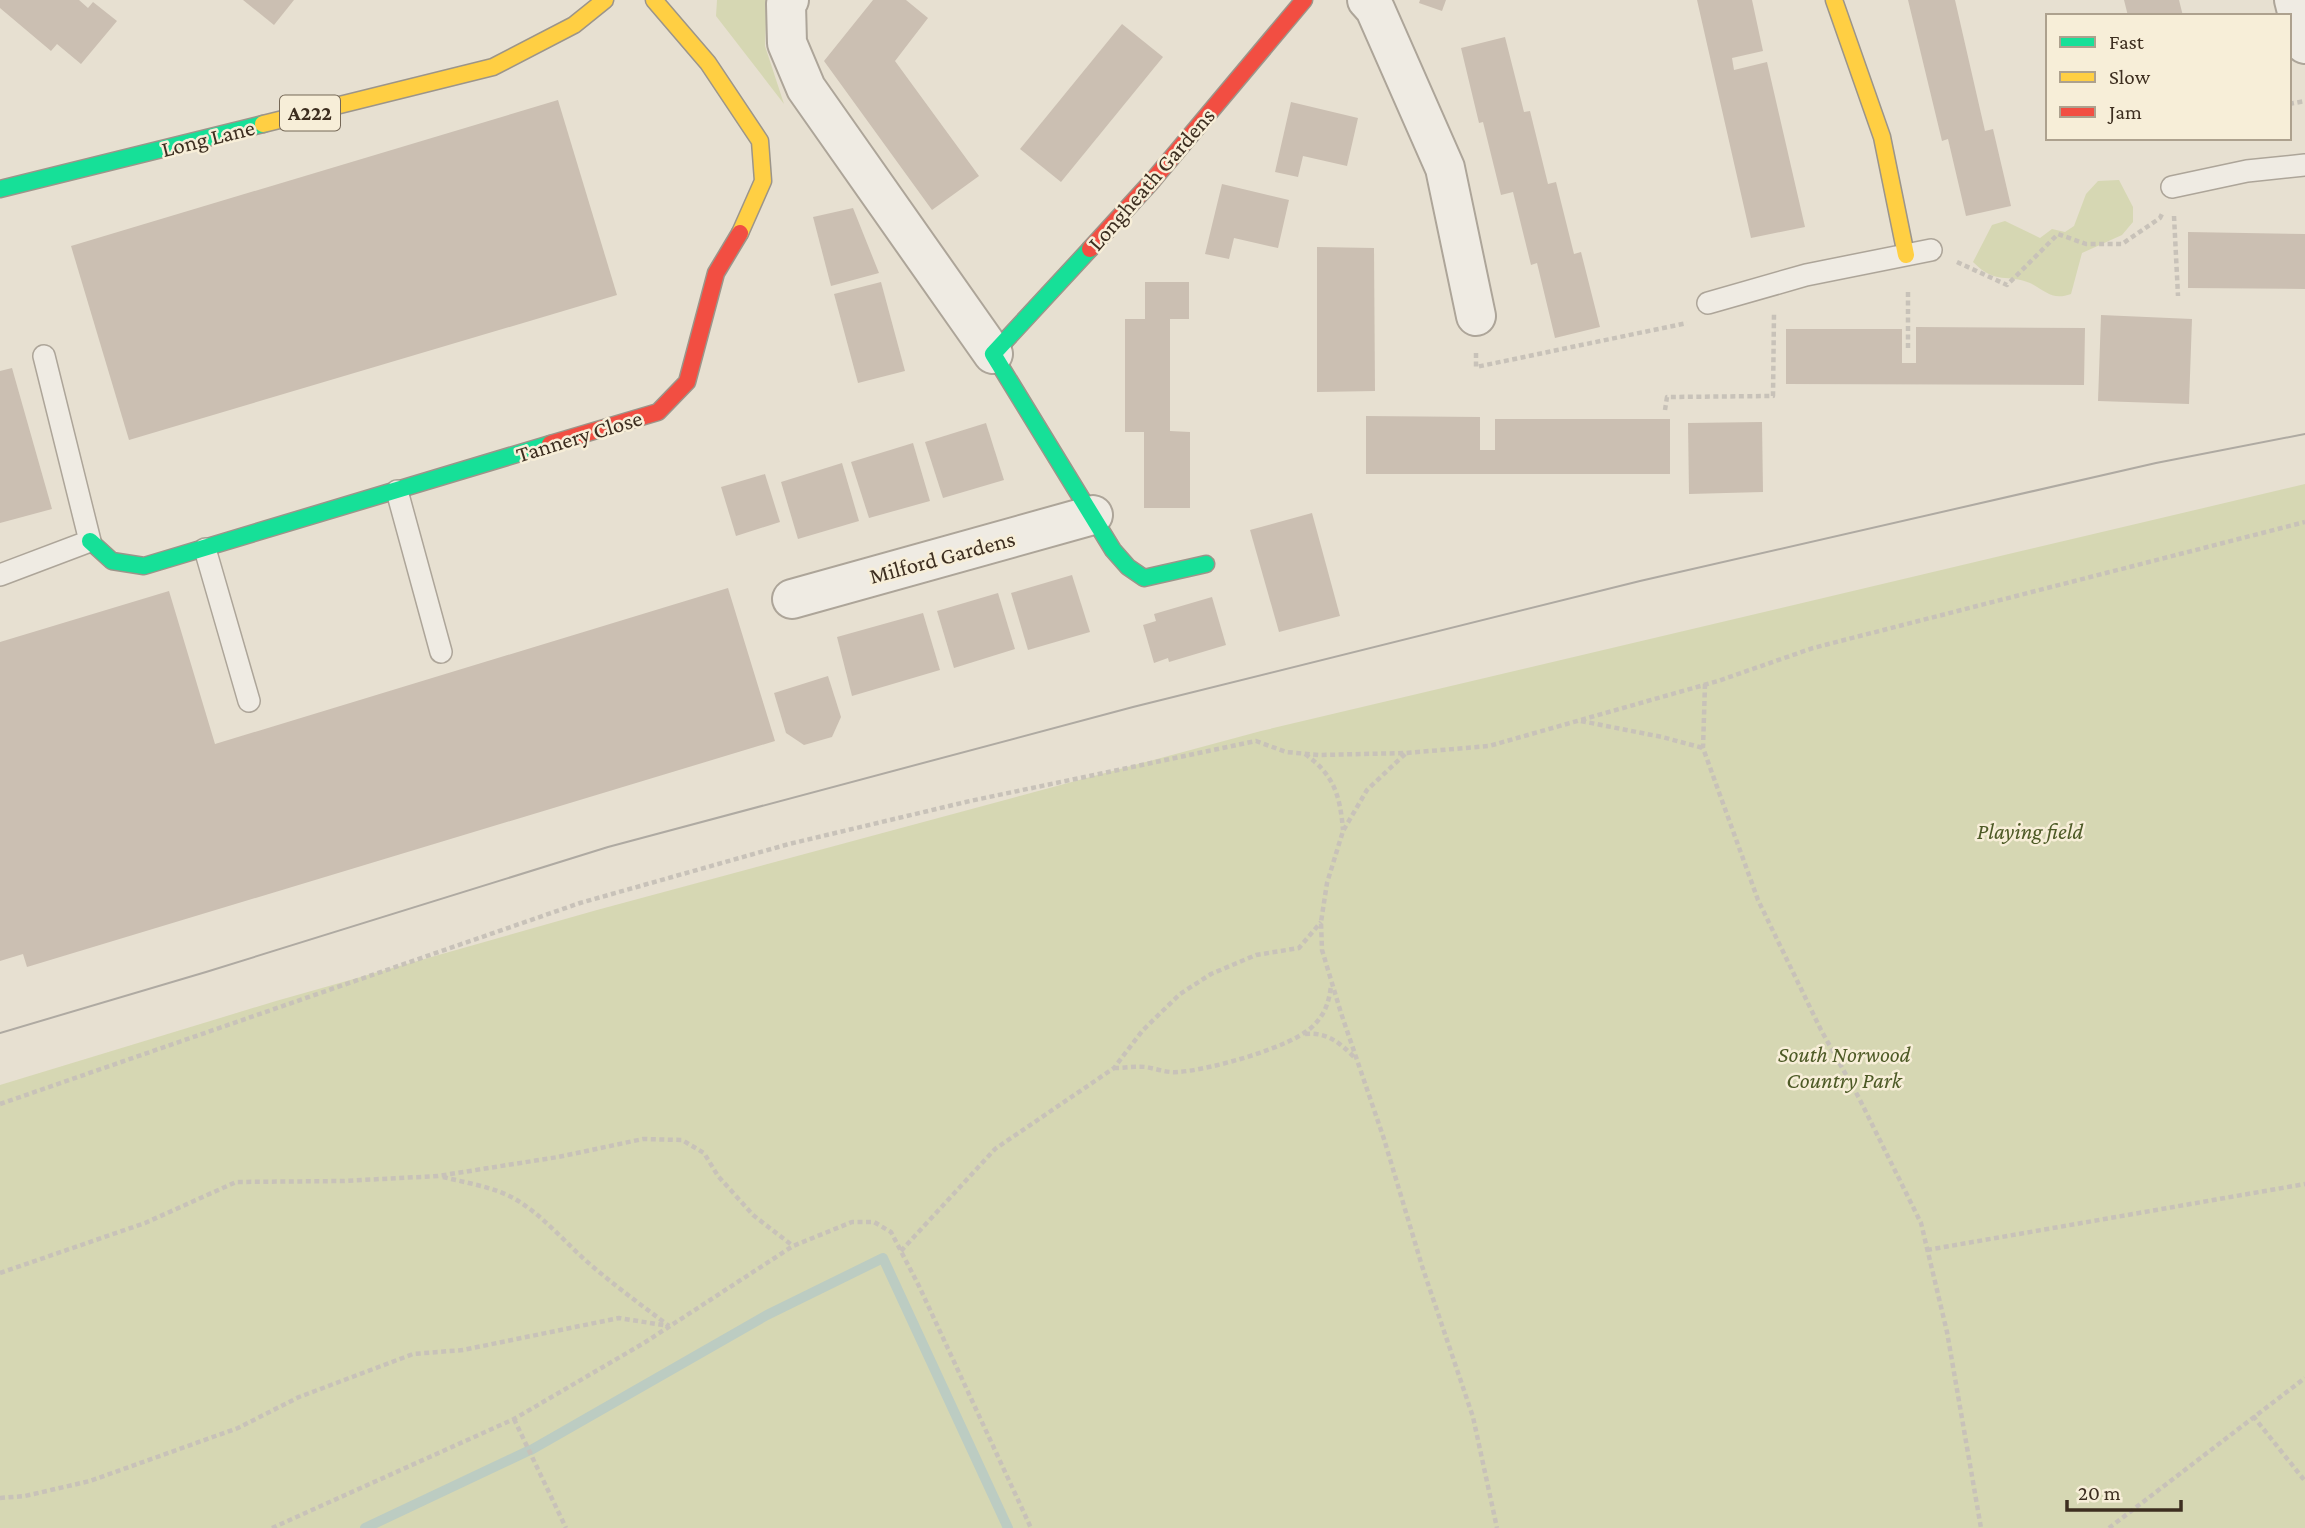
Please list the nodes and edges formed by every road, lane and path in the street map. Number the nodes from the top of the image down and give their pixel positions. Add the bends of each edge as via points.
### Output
1 (605, 0) edge
2 (654, 0) edge
3 (789, 0) edge
4 (1304, 0) edge
5 (1367, 0) edge
6 (1834, 0) edge
7 (2294, 0) edge
8 (2305, 44) edge
9 (2305, 165) edge
10 (2172, 187) junction
11 (0, 189) edge
12 (1931, 250) joint
13 (1906, 255) junction
14 (1774, 284) junction
15 (2178, 296) dead end
16 (1708, 303) joint
17 (1476, 316) joint
18 (1908, 350) dead end
19 (993, 354) junction
20 (44, 356) dead end
21 (1665, 410) dead end
22 (397, 491) junction
23 (1093, 515) junction
24 (2305, 522) edge
25 (90, 541) junction
26 (205, 549) junction
27 (1206, 564) dead end
28 (0, 576) edge
29 (792, 598) dead end
30 (441, 652) dead end
31 (1705, 684) junction
32 (249, 701) dead end
33 (1579, 720) junction
34 (1703, 748) junction
35 (1304, 753) junction
36 (1406, 753) junction
37 (1343, 831) junction
38 (1321, 922) junction
39 (1332, 982) junction
40 (1304, 1034) junction
41 (1357, 1060) junction
42 (1114, 1068) junction
43 (0, 1104) edge
44 (438, 1176) junction
45 (2305, 1184) edge
46 (793, 1246) junction
47 (1927, 1250) junction
48 (901, 1251) junction
49 (0, 1273) edge
50 (669, 1326) junction
51 (2305, 1378) edge
52 (2253, 1416) junction
53 (514, 1419) junction
54 (2305, 1481) edge
55 (0, 1498) edge
56 (272, 1528) edge
57 (566, 1528) edge
58 (1031, 1528) edge
59 (1497, 1528) edge
60 (1980, 1528) edge
61 (2109, 1528) edge

1 - 11 street, Long Lane / A222 via 574,24 493,67
2 - 22 street, Tannery Close via 708,63 760,141 763,181 744,226 716,273 687,382 658,412
3 - 19 street via 787,43 806,88
4 - 19 street, Longheath Gardens via 1153,180
5 - 17 street via 1445,168
6 - 13 street via 1882,137
7 - 8 street
9 - 10 lane via 2247,171
10 - 12 path via 2160,218 2122,244 2087,244 2058,234 2007,285
10 - 15 path
12 - 13 lane
13 - 14 lane
13 - 18 path
14 - 16 lane
14 - 21 path via 1773,396 1667,397
16 - 17 path via 1693,321 1476,367
19 - 23 street
20 - 25 lane
22 - 26 street, Tannery Close
22 - 30 lane
23 - 27 street via 1112,550 1144,578
23 - 29 street, Milford Gardens
24 - 31 path via 1813,648
25 - 26 street, Tannery Close via 111,561 144,566
25 - 28 lane
26 - 32 lane
31 - 33 path
31 - 34 path
33 - 34 path
33 - 36 path via 1489,746
34 - 47 path via 1758,900 1921,1223
35 - 36 path
35 - 37 path via 1331,780
35 - 43 path via 1256,741 971,800 789,844 580,903
36 - 37 path via 1367,790
37 - 38 path
38 - 39 path via 1322,950
38 - 42 path via 1299,947 1256,955 1211,974 1181,994 1143,1030
39 - 40 path via 1324,1013
39 - 41 path
40 - 41 path via 1319,1033 1339,1042
40 - 42 path via 1217,1066 1175,1072
41 - 59 path via 1473,1417
42 - 48 path via 995,1149
44 - 46 path via 643,1139 682,1140 704,1153 752,1215
44 - 49 path via 236,1182 145,1223
44 - 50 path via 515,1199
45 - 47 path
46 - 48 path via 852,1222 874,1222 891,1232
46 - 50 path
47 - 60 path via 1963,1418
48 - 58 path
50 - 53 path
50 - 55 path via 619,1318 463,1350 413,1354 299,1396 238,1428 90,1481
51 - 52 path
52 - 54 path
52 - 61 path
53 - 56 path
53 - 57 path

